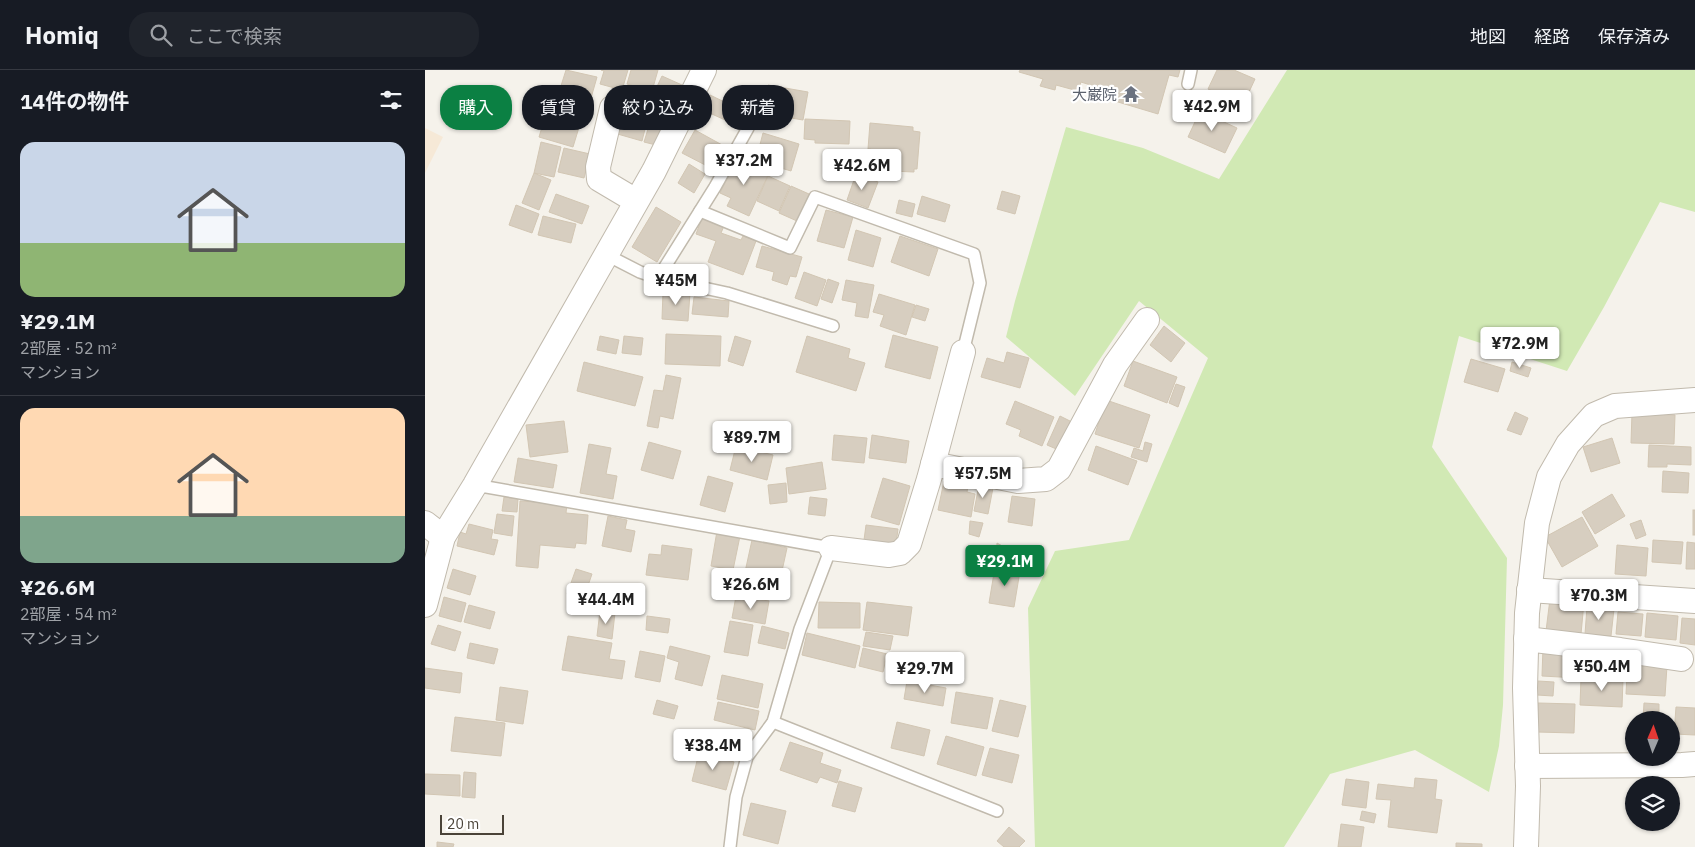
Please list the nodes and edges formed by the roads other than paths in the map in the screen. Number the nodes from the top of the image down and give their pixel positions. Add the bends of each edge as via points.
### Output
1 (704, 70) edge
2 (1191, 70) edge
3 (1188, 84) dead end
4 (607, 130) edge
5 (747, 130) edge
6 (636, 201) junction
7 (700, 211) junction
8 (605, 254) junction
9 (658, 278) junction
10 (1147, 320) dead end
11 (833, 326) dead end
12 (963, 352) joint
13 (1695, 400) edge
14 (933, 464) junction
15 (475, 485) junction
16 (434, 530) edge
17 (831, 548) junction
18 (1529, 590) junction
19 (1695, 601) edge
20 (425, 605) edge
21 (1526, 639) junction
22 (1681, 659) dead end
23 (773, 722) junction
24 (1695, 764) edge
25 (1527, 766) junction
26 (997, 811) dead end
27 (730, 847) edge
28 (1526, 847) edge

1 - 6 street
2 - 3 lane
4 - 6 street via 598,167 599,179
5 - 7 lane
6 - 8 street
7 - 9 lane
7 - 12 lane via 790,248 815,197 974,254 980,283
8 - 9 lane
8 - 15 street
9 - 11 lane via 727,292
10 - 14 street via 1115,365 1059,469 1046,479 1018,481
12 - 14 street
13 - 18 street via 1615,406 1594,415 1568,444 1549,477 1544,495 1537,523
14 - 17 street via 909,544 900,553 889,555
15 - 16 street
15 - 17 lane
16 - 20 street
17 - 23 lane via 800,629
18 - 19 street
18 - 21 street
21 - 22 street
21 - 25 street
23 - 26 lane
23 - 27 lane via 747,757
24 - 25 street
25 - 28 street

